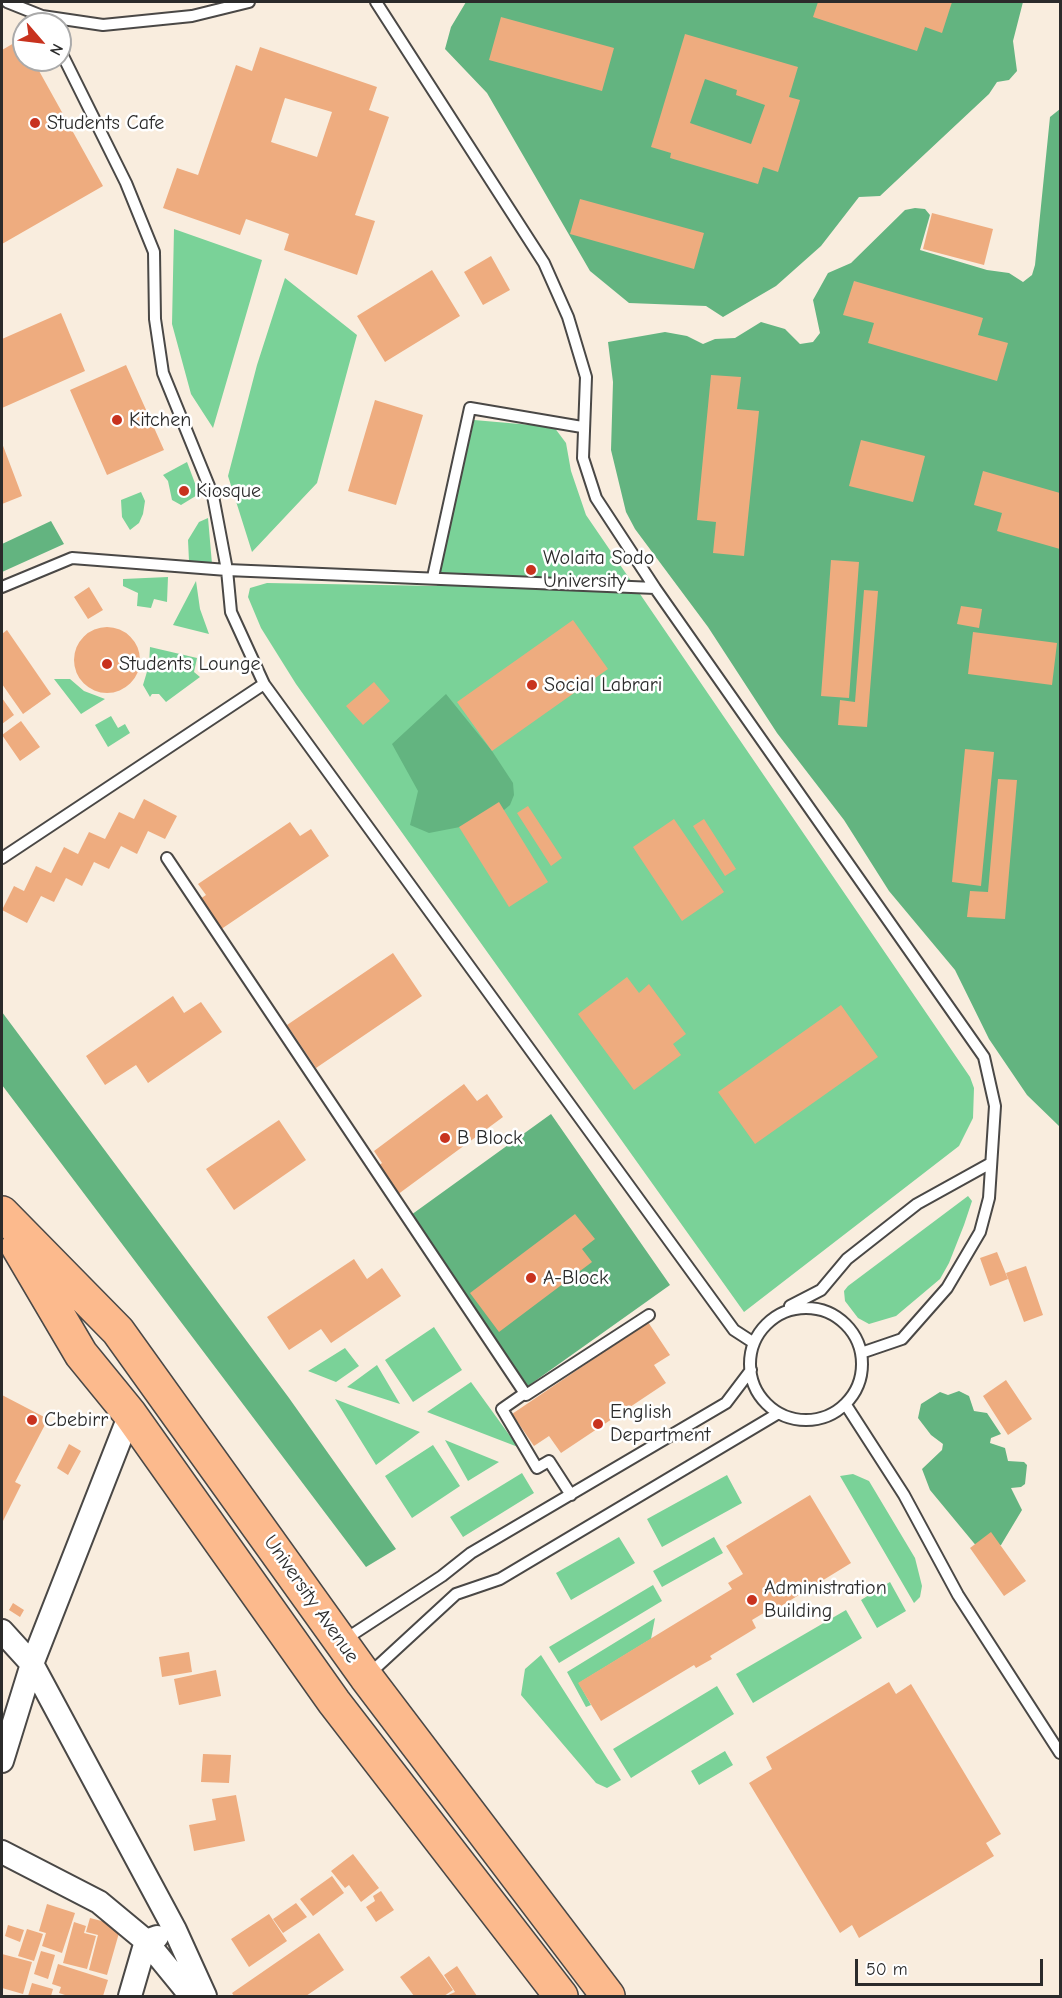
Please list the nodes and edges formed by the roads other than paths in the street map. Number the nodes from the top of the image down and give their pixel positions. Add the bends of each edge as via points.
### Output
1 (7, 2) edge
2 (249, 2) edge
3 (376, 2) edge
4 (28, 12) edge
5 (72, 22) edge
6 (71, 72) edge
7 (582, 428) junction
8 (227, 570) junction
9 (433, 577) junction
10 (2, 587) edge
11 (655, 588) junction
12 (264, 684) junction
13 (2, 858) edge
14 (167, 858) dead end
15 (991, 1163) junction
16 (2, 1213) edge
17 (2, 1219) edge
18 (781, 1311) junction
19 (649, 1315) dead end
20 (754, 1342) junction
21 (861, 1353) junction
22 (751, 1370) junction
23 (525, 1393) junction
24 (846, 1405) junction
25 (130, 1414) junction
26 (777, 1414) junction
27 (571, 1495) junction
28 (2, 1631) edge
29 (342, 1641) junction
30 (32, 1664) junction
31 (366, 1677) junction
32 (1060, 1753) edge
33 (2, 1761) edge
34 (2, 1852) edge
35 (175, 1930) junction
36 (146, 1941) junction
37 (130, 1996) edge
38 (191, 1996) edge
39 (205, 1996) edge
40 (561, 1996) edge
41 (608, 1996) edge

1 - 4 lane
2 - 5 lane via 192,16 103,25
3 - 7 lane via 544,263 568,317 585,377
6 - 8 lane via 126,183 154,252 155,319 164,373 213,496
7 - 9 lane via 470,408
7 - 11 lane via 583,458 596,498
8 - 9 lane
8 - 10 lane via 72,558
8 - 12 lane via 231,612
9 - 11 lane
11 - 15 lane via 984,1057 995,1106
12 - 13 lane
12 - 20 lane via 734,1330
14 - 23 lane
15 - 18 lane via 917,1204 847,1259 821,1290
15 - 21 lane via 989,1198 980,1232 947,1288 902,1339
16 - 29 highway, University Avenue via 118,1331
17 - 25 highway, University Avenue via 81,1354
18 - 20 lane via 760,1330
18 - 21 lane via 809,1307 835,1315 854,1336
19 - 23 lane
20 - 22 lane
21 - 24 lane via 860,1380
22 - 26 lane via 762,1396
22 - 27 lane via 726,1403
23 - 27 lane via 502,1409 537,1468 549,1461
24 - 26 lane via 819,1419 802,1421
24 - 32 lane via 904,1495 958,1595
25 - 30 street
25 - 40 highway, University Avenue via 334,1702
26 - 31 lane via 500,1579 456,1594
27 - 29 lane via 471,1553
28 - 30 street
29 - 31 highway, University Avenue
30 - 33 street
30 - 35 street
31 - 41 highway, University Avenue
34 - 36 street via 99,1902
35 - 36 street
35 - 39 street
36 - 37 street
36 - 38 street

